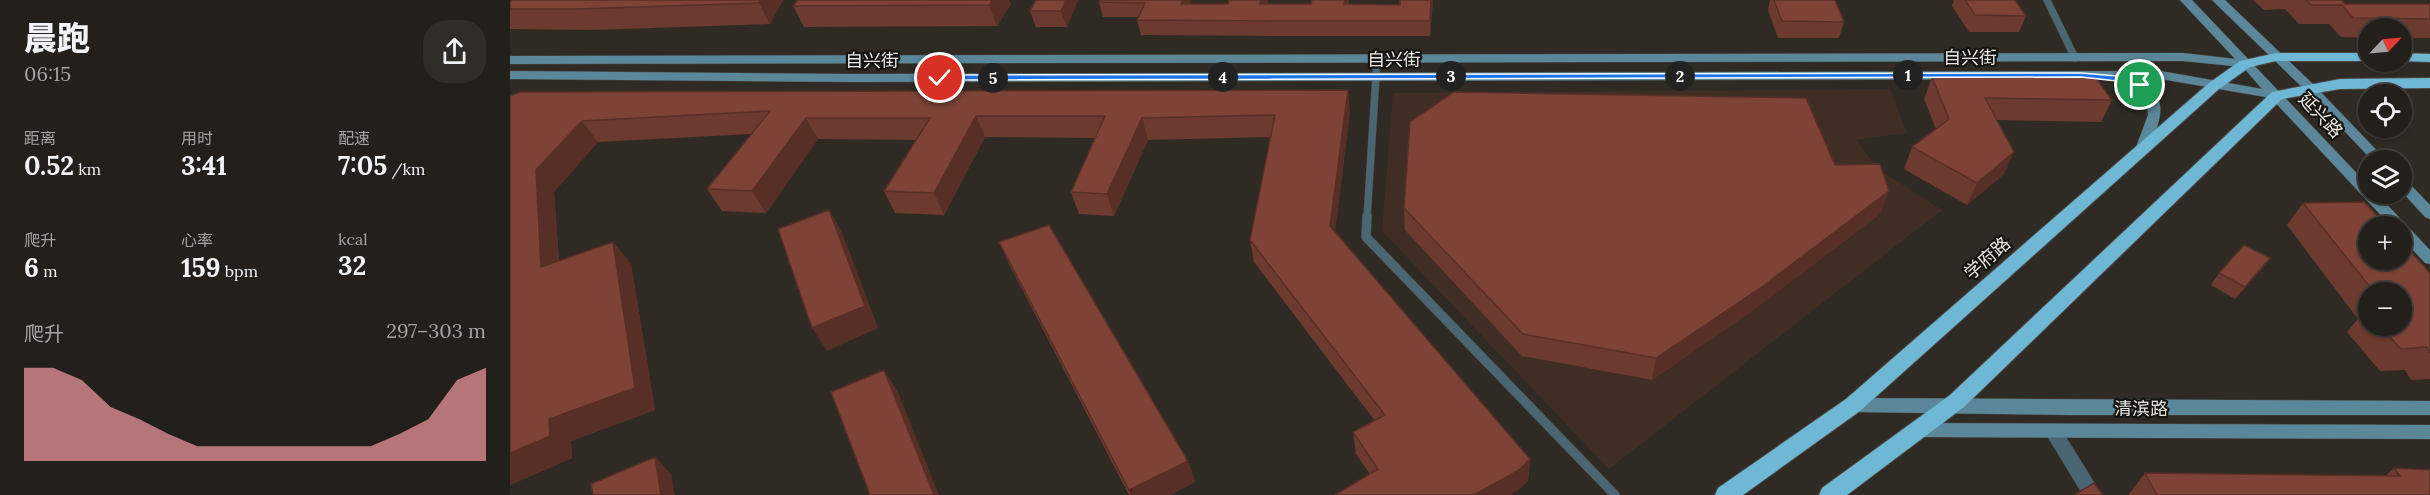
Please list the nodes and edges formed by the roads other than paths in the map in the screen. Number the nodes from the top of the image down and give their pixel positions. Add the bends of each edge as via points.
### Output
1 (2047, 0) edge
2 (2186, 0) edge
3 (2218, 0) edge
4 (2276, 57) junction
5 (2358, 57) edge
6 (2412, 57) edge
7 (2075, 58) junction
8 (2430, 58) edge
9 (510, 60) edge
10 (1377, 60) junction
11 (2245, 64) junction
12 (510, 75) edge
13 (2081, 75) junction
14 (1376, 77) junction
15 (2430, 83) edge
16 (2216, 85) junction
17 (2310, 88) junction
18 (2277, 95) junction
19 (2142, 150) junction
20 (2369, 150) edge
21 (2412, 195) edge
22 (2430, 214) edge
23 (2389, 216) edge
24 (2412, 240) edge
25 (2430, 259) edge
26 (1853, 405) junction
27 (1950, 406) junction
28 (2430, 408) edge
29 (1918, 430) junction
30 (2053, 430) junction
31 (2430, 432) edge
32 (1615, 495) edge
33 (1726, 495) edge
34 (1830, 495) edge
35 (2093, 495) edge

1 - 7 lane
2 - 11 main road, 延兴路
3 - 4 main road, 延兴路
4 - 5 highway, 学府路
4 - 11 highway, 学府路
4 - 17 main road, 延兴路
6 - 8 highway
7 - 10 main road, 自兴街
7 - 11 main road, 自兴街 via 2184,57
9 - 10 main road, 自兴街
10 - 14 lane
11 - 16 highway, 学府路
11 - 18 main road, 延兴路
12 - 14 main road, 自兴街
13 - 14 main road, 自兴街
13 - 16 main road, 自兴街 via 2161,75
13 - 19 main road via 2140,85 2153,95 2157,109
14 - 32 lane via 1366,237
15 - 17 highway
16 - 18 main road, 自兴街
16 - 19 highway, 学府路
17 - 18 highway
17 - 20 main road, 延兴路
18 - 23 main road, 延兴路
18 - 27 highway
19 - 26 highway, 学府路
21 - 22 main road
24 - 25 main road, 延兴路
26 - 27 main road, 清滨路
26 - 33 highway, 学府路
27 - 28 main road, 清滨路
27 - 29 highway
29 - 30 main road, 清滨路
29 - 34 highway
30 - 31 main road, 清滨路
30 - 35 street

